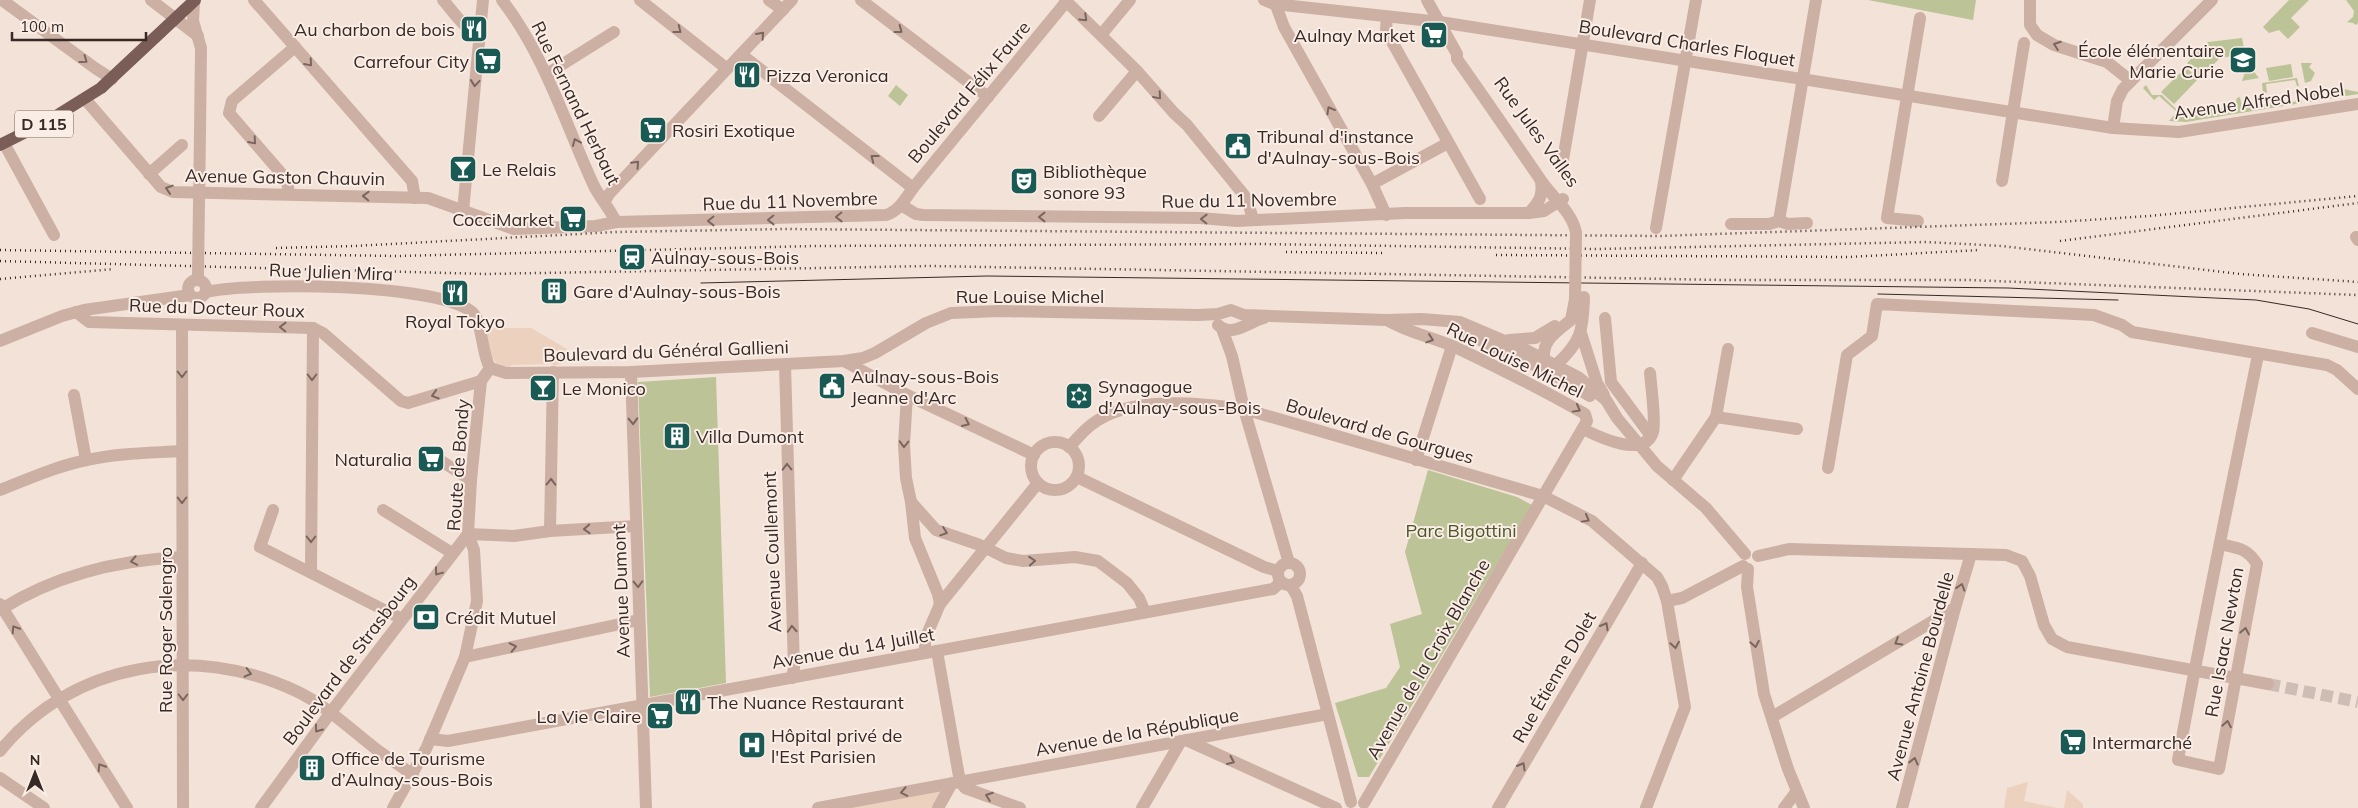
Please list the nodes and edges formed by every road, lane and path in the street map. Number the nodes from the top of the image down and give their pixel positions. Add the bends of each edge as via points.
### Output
1 (2, 0) edge
2 (151, 0) edge
3 (254, 0) edge
4 (443, 0) edge
5 (483, 0) edge
6 (502, 0) edge
7 (640, 0) edge
8 (770, 0) edge
9 (792, 0) edge
10 (861, 0) edge
11 (1130, 0) edge
12 (1427, 0) edge
13 (1590, 0) edge
14 (1696, 0) edge
15 (1816, 0) edge
16 (2030, 0) edge
17 (2212, 0) edge
18 (195, 1) edge
19 (1066, 1) edge
20 (1271, 1) edge
21 (782, 10) junction
22 (1387, 16) junction
23 (176, 18) junction
24 (1920, 18) dead end
25 (1440, 22) junction
26 (1474, 28) junction
27 (614, 32) dead end
28 (479, 33) junction
29 (1101, 35) junction
30 (198, 36) junction
31 (2024, 43) dead end
32 (1582, 44) junction
33 (295, 47) junction
34 (1455, 50) junction
35 (742, 55) junction
36 (1687, 61) junction
37 (726, 68) junction
38 (1137, 71) junction
39 (547, 74) junction
40 (112, 79) junction
41 (1802, 80) junction
42 (2132, 81) junction
43 (1908, 95) junction
44 (988, 97) junction
45 (85, 99) junction
46 (2358, 104) edge
47 (2013, 112) junction
48 (1099, 116) dead end
49 (2108, 128) junction
50 (1448, 143) junction
51 (2, 144) edge
52 (182, 145) dead end
53 (1563, 160) dead end
54 (149, 174) junction
55 (1541, 181) junction
56 (2002, 181) dead end
57 (1372, 184) junction
58 (913, 188) junction
59 (288, 194) junction
60 (415, 198) junction
61 (1480, 199) dead end
62 (1560, 200) junction
63 (605, 201) junction
64 (901, 205) junction
65 (462, 211) junction
66 (1530, 212) junction
67 (1386, 215) junction
68 (1253, 220) junction
69 (1779, 221) junction
70 (1918, 221) dead end
71 (616, 222) junction
72 (1807, 223) dead end
73 (1732, 224) dead end
74 (1656, 228) dead end
75 (54, 235) dead end
76 (198, 277) junction
77 (206, 292) junction
78 (190, 295) junction
79 (1579, 298) junction
80 (76, 312) junction
81 (1574, 313) junction
82 (1605, 318) dead end
83 (1388, 319) junction
84 (1219, 322) junction
85 (1242, 323) junction
86 (182, 325) junction
87 (312, 328) junction
88 (1581, 333) junction
89 (2312, 333) dead end
90 (1504, 340) junction
91 (0, 341) edge
92 (1452, 346) junction
93 (2358, 347) edge
94 (1728, 349) dead end
95 (2258, 355) junction
96 (1232, 356) junction
97 (844, 361) junction
98 (785, 365) junction
99 (1546, 365) junction
100 (490, 368) junction
101 (553, 372) junction
102 (631, 372) junction
103 (1650, 373) dead end
104 (481, 381) junction
105 (2358, 389) edge
106 (74, 395) dead end
107 (907, 395) junction
108 (1606, 400) junction
109 (1244, 409) junction
110 (1716, 417) junction
111 (1617, 418) junction
112 (1583, 429) junction
113 (1797, 429) dead end
114 (1651, 436) junction
115 (1640, 445) junction
116 (1069, 447) junction
117 (182, 451) junction
118 (1034, 455) junction
119 (438, 459) dead end
120 (86, 460) junction
121 (1416, 460) junction
122 (1828, 468) dead end
123 (1077, 477) junction
124 (471, 480) junction
125 (1673, 480) junction
126 (1038, 483) junction
127 (0, 490) edge
128 (1543, 496) junction
129 (911, 502) junction
130 (274, 510) dead end
131 (383, 510) dead end
132 (636, 526) junction
133 (550, 530) junction
134 (468, 534) junction
135 (2220, 544) junction
136 (986, 548) junction
137 (452, 553) junction
138 (1971, 554) junction
139 (182, 557) junction
140 (1748, 561) junction
141 (1289, 563) junction
142 (1642, 563) junction
143 (311, 571) junction
144 (1284, 580) junction
145 (1668, 601) junction
146 (940, 604) junction
147 (1, 608) edge
148 (1955, 608) junction
149 (1145, 612) junction
150 (402, 620) junction
151 (639, 620) junction
152 (931, 652) junction
153 (465, 657) junction
154 (183, 664) junction
155 (2194, 671) junction
156 (792, 678) junction
157 (2235, 679) junction
158 (2268, 684) tunnel mouth
159 (59, 700) junction
160 (643, 705) junction
161 (330, 712) junction
162 (1328, 714) junction
163 (1772, 717) junction
164 (430, 739) junction
165 (1183, 741) junction
166 (0, 751) edge
167 (413, 775) junction
168 (0, 778) edge
169 (956, 782) junction
170 (1796, 792) junction
171 (1348, 805) edge
172 (1366, 806) edge
173 (44, 808) edge
174 (127, 808) edge
175 (183, 808) edge
176 (260, 808) edge
177 (393, 808) edge
178 (646, 808) edge
179 (818, 808) edge
180 (938, 808) edge
181 (1020, 808) edge
182 (1142, 808) edge
183 (1336, 808) edge
184 (1498, 808) edge
185 (1646, 808) edge
186 (1784, 808) edge
187 (1804, 808) edge
188 (1902, 808) edge

1 -> 40 street
2 - 23 street
3 - 33 street
4 - 28 street via 464,25
5 - 28 street
6 - 39 street, Rue Fernand Herbaut via 516,18
7 -> 37 street
8 - 21 street
9 - 21 street
10 -> 44 street
11 - 29 street
12 - 25 street, Rue Jules Valles
13 - 32 street
14 - 36 street
15 - 41 street
42 -> 16 street via 2107,62 2037,36 2030,25
17 - 42 street
18 - 23 main road, D 115
18 - 30 street via 193,21
19 -> 29 street
19 - 44 street, Boulevard Félix Faure
20 - 22 street, Boulevard Charles Floquet
57 -> 20 street
35 -> 21 street
22 - 25 street, Boulevard Charles Floquet
22 - 50 street via 1386,29
23 - 30 street
23 - 40 main road, D 115
24 - 43 street
25 - 26 street, Boulevard Charles Floquet
25 - 34 street, Rue Jules Valles
26 - 32 street, Boulevard Charles Floquet
26 - 34 street via 1467,32
27 - 39 street
28 -> 65 street
29 - 38 street
30 - 76 street, bridge via 201,48
31 - 47 street
32 - 36 street, Boulevard Charles Floquet
32 - 53 street
33 -> 59 street via 232,102 229,113 287,180
33 -> 60 street via 412,181
34 - 55 street, Rue Jules Valles via 1457,59
34 - 62 street, Rue Jules Valles
35 - 37 street
58 -> 35 street
36 - 41 street, Boulevard Charles Floquet
36 - 74 street
63 -> 37 street
38 - 48 street
38 -> 68 street via 1187,125 1244,195
63 -> 39 street, Rue Fernand Herbaut via 595,188
40 - 45 main road, D 115
41 - 43 street, Boulevard Charles Floquet
41 - 69 street
42 - 49 street via 2119,97
43 - 47 street, Boulevard Charles Floquet
43 - 70 street via 1887,218
44 - 58 street, Boulevard Félix Faure
45 - 51 main road, D 115
45 - 54 street, Avenue Gaston Chauvin
46 - 49 street, Avenue Alfred Nobel via 2179,132
47 - 49 street, Boulevard Charles Floquet
47 - 56 street
50 - 57 street
50 - 61 street
51 - 75 street
52 - 54 street
59 -> 54 street, Avenue Gaston Chauvin via 173,192 164,189
55 - 62 street, Rue Jules Valles
55 - 66 street via 1543,194
57 - 67 street
58 - 64 street, Boulevard Félix Faure
60 -> 59 street, Avenue Gaston Chauvin
60 - 65 street, Avenue Gaston Chauvin via 433,200
62 - 66 street, Rue du 11 Novembre via 1544,211
62 - 79 street, Rue Jules Valles via 1579,220
63 - 71 street, Rue Fernand Herbaut
68 -> 64 street, Rue du 11 Novembre via 923,215
64 -> 71 street, Rue du 11 Novembre via 886,215
65 - 71 street, Rue du 11 Novembre via 514,229 596,226
66 - 67 street, Rue du 11 Novembre
67 - 68 street, Rue du 11 Novembre
69 - 72 street
69 - 73 street
76 - 77 street via 205,284
76 - 78 street via 189,284
77 - 78 street via 199,298
77 - 100 street, Rue Julien Mira via 265,287 352,287 392,290 460,305 478,320 484,358
78 - 80 street
79 - 81 street
79 - 88 street
80 - 86 street, Rue du Docteur Roux via 89,322
80 - 91 street
81 - 90 street via 1535,338
81 - 99 street via 1571,320 1554,332 1546,343
82 - 114 street via 1611,382
83 - 85 street, Rue Louise Michel via 1274,316
83 - 90 street, Rue Louise Michel via 1460,322
83 -> 92 street, Rue Louise Michel via 1404,330
83 - 99 street, Rue Louise Michel via 1458,329
84 - 85 street, Rue Louise Michel via 1232,331
84 - 85 street, Rue Louise Michel via 1231,310
84 - 96 street
84 - 97 street, Rue Louise Michel via 1198,315 951,313 870,355
85 - 96 street
87 -> 86 street, Rue du Docteur Roux
86 -> 117 street, Rue Roger Salengro
104 -> 87 street, Rue du Docteur Roux via 408,403 401,401 323,333
87 -> 143 street
88 - 99 street via 1572,350
88 - 108 street
89 - 93 street
90 - 99 street, Rue Louise Michel
92 -> 112 street, Rue Louise Michel via 1586,414
92 - 121 street
94 - 110 street
95 - 105 street via 2327,366 2337,370
95 - 122 street via 2132,332 2094,315 1877,304 1872,336 1847,355
95 - 135 street, Rue Isaac Newton
96 - 109 street
97 - 98 street, Boulevard du Général Gallieni
97 - 107 street
98 - 102 street, Boulevard du Général Gallieni
156 -> 98 street, Avenue Coullemont
99 - 108 street, Rue Louise Michel via 1578,377
99 - 111 street, Rue Louise Michel
100 - 101 street, Boulevard du Général Gallieni via 506,373
100 - 104 street, Route de Bondy
101 - 102 street, Boulevard du Général Gallieni
133 -> 101 street
102 -> 132 street, Avenue Dumont
103 - 114 street via 1654,430
104 - 124 street, Route de Bondy
106 - 120 street
107 -> 118 street
107 -> 129 street via 904,445
108 - 111 street, Rue Louise Michel
109 - 116 street, Boulevard de Gourgues via 1219,405 1136,405 1114,411 1091,424
109 - 121 street, Boulevard de Gourgues
109 - 141 street
110 - 113 street
110 - 125 street
111 - 115 street
112 - 115 street via 1608,440
112 - 128 street, Avenue de la Croix Blanche
114 - 115 street
115 - 125 street
116 - 118 street via 1062,443 1046,444
116 - 123 street via 1079,464
117 - 120 street
117 -> 139 street, Rue Roger Salengro
118 - 126 street via 1031,470
119 - 124 street
120 - 127 street
121 - 128 street, Boulevard de Gourgues
123 - 126 street via 1059,490 1051,490
123 - 144 street via 1264,567
124 - 134 street, Route de Bondy
125 - 140 street via 1706,508
126 - 136 street
128 -> 142 street, Boulevard de Gourgues via 1592,522
128 - 172 street, Avenue de la Croix Blanche
129 -> 136 street via 936,530
129 - 146 street via 915,538
130 - 143 street via 260,547
131 - 137 street
132 -> 133 street
132 -> 151 street, Avenue Dumont
133 - 134 street via 514,536
134 - 137 street, Boulevard de Strasbourg
134 - 153 street, Route de Bondy via 474,550 478,601
135 - 155 street, Rue Isaac Newton
157 -> 135 street, Rue Isaac Newton via 2257,564 2240,548
136 - 146 street
136 -> 149 street via 1023,562 1075,557 1098,561 1127,583
137 -> 150 street, Boulevard de Strasbourg
138 - 140 street via 1789,549
148 -> 138 street, Avenue Antoine Bourdelle
138 - 155 street via 2006,555 2022,562 2030,576 2044,625 2052,639 2067,647
139 -> 147 street via 142,559 91,569 50,584
139 - 154 street, Rue Roger Salengro
140 - 145 street via 1682,598
140 -> 163 street via 1747,586 1753,633 1764,694
141 - 144 street via 1282,565
141 - 144 street via 1296,565 1301,575 1298,582
142 - 145 street, Boulevard de Gourgues via 1657,577
184 -> 142 street, Rue Étienne Dolet
143 - 150 street
144 - 149 street, Avenue du 14 Juillet via 1273,589
144 - 162 street via 1297,596
145 -> 185 street, Boulevard de Gourgues via 1684,707
146 - 152 street via 925,639
159 -> 147 street
148 -> 163 street
188 -> 148 street, Avenue Antoine Bourdelle
149 - 152 street, Avenue du 14 Juillet
150 - 161 street, Boulevard de Strasbourg
153 -> 151 street
151 - 160 street, Avenue Dumont
152 - 156 street, Avenue du 14 Juillet
152 - 169 street
153 - 164 street, Route de Bondy
154 - 159 street via 121,672
154 -> 161 street via 229,668 264,677 298,691
154 -> 175 street, Rue Roger Salengro
155 - 157 street
155 -> 157 street, Rue Isaac Newton via 2178,760 2219,769
156 - 160 street, Avenue du 14 Juillet
157 - 158 street
159 - 166 street via 14,734
174 -> 159 street
160 - 164 street, Avenue du 14 Juillet via 448,741
160 - 178 street, Avenue Dumont
161 - 167 street
161 -> 176 street, Boulevard de Strasbourg
162 - 165 street, Avenue de la République
162 - 171 street
163 - 170 street
164 - 167 street, Route de Bondy
165 - 169 street, Avenue de la République
165 - 182 street
165 -> 183 street
167 - 177 street, Route de Bondy
168 - 173 street
169 -> 179 street, Avenue de la République
169 - 180 street
181 -> 169 street
170 - 186 street
170 - 187 street
171 - 172 street

